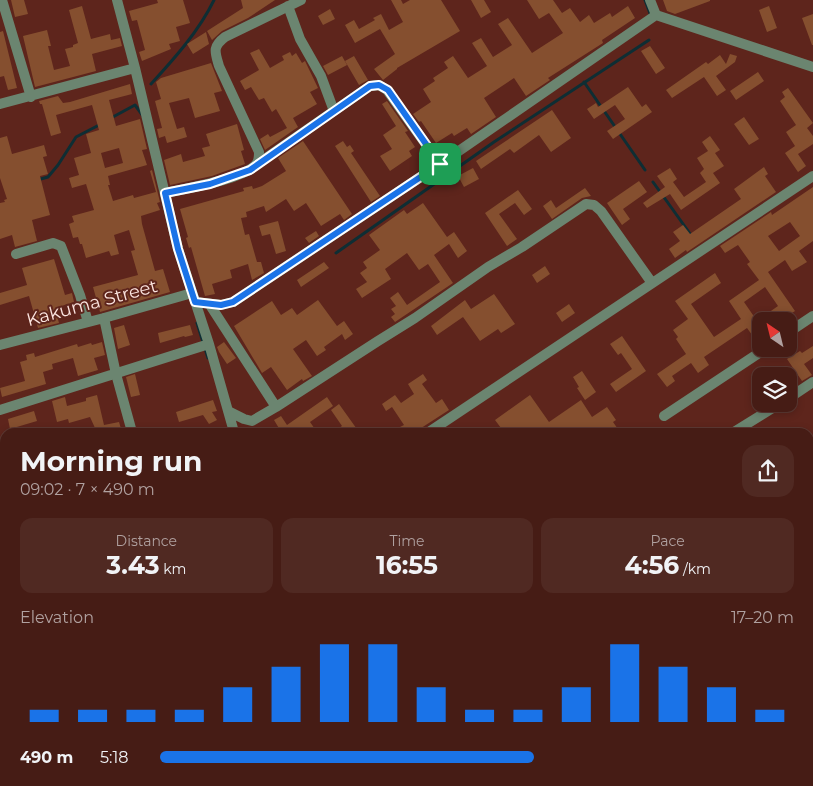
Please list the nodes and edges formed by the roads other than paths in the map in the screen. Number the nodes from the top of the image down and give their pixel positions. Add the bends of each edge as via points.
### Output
1 (2, 0) edge
2 (116, 0) edge
3 (301, 0) edge
4 (650, 0) edge
5 (288, 6) junction
6 (656, 15) junction
7 (813, 67) edge
8 (135, 68) junction
9 (31, 97) junction
10 (0, 104) edge
11 (334, 111) junction
12 (440, 164) junction
13 (256, 165) junction
14 (813, 176) edge
15 (165, 193) junction
16 (16, 254) dead end
17 (652, 283) junction
18 (194, 298) junction
19 (210, 305) junction
20 (813, 316) edge
21 (104, 318) junction
22 (88, 322) junction
23 (798, 326) edge
24 (209, 344) junction
25 (0, 345) edge
26 (752, 358) edge
27 (116, 374) junction
28 (813, 382) edge
29 (797, 393) edge
30 (276, 407) junction
31 (0, 410) edge
32 (228, 411) junction
33 (766, 412) edge
34 (664, 416) dead end
35 (131, 428) edge
36 (233, 428) edge
37 (435, 428) edge
38 (740, 428) edge

1 - 9 street
2 - 8 street
3 - 5 street
4 - 6 street
5 - 11 street
5 - 13 street via 225,37 215,51 259,152
6 - 7 street
6 - 12 street
8 - 9 street
8 - 15 street
9 - 10 street
11 - 12 street via 370,86 379,85 388,90
11 - 13 street
12 - 19 street via 233,302
13 - 15 street via 210,184
14 - 17 street
15 - 18 street
16 - 22 street via 53,243 61,246
17 - 30 street via 600,211 594,205 586,204
17 - 37 street
18 - 19 street
18 - 21 street, Kakuma Street
18 - 24 street
19 - 30 street
20 - 23 street
21 - 22 street, Kakuma Street
21 - 27 street
22 - 25 street, Kakuma Street
24 - 27 street
24 - 32 street
26 - 34 street
27 - 31 street
27 - 35 street
28 - 29 street
30 - 32 street via 252,421
32 - 36 street
33 - 38 street

